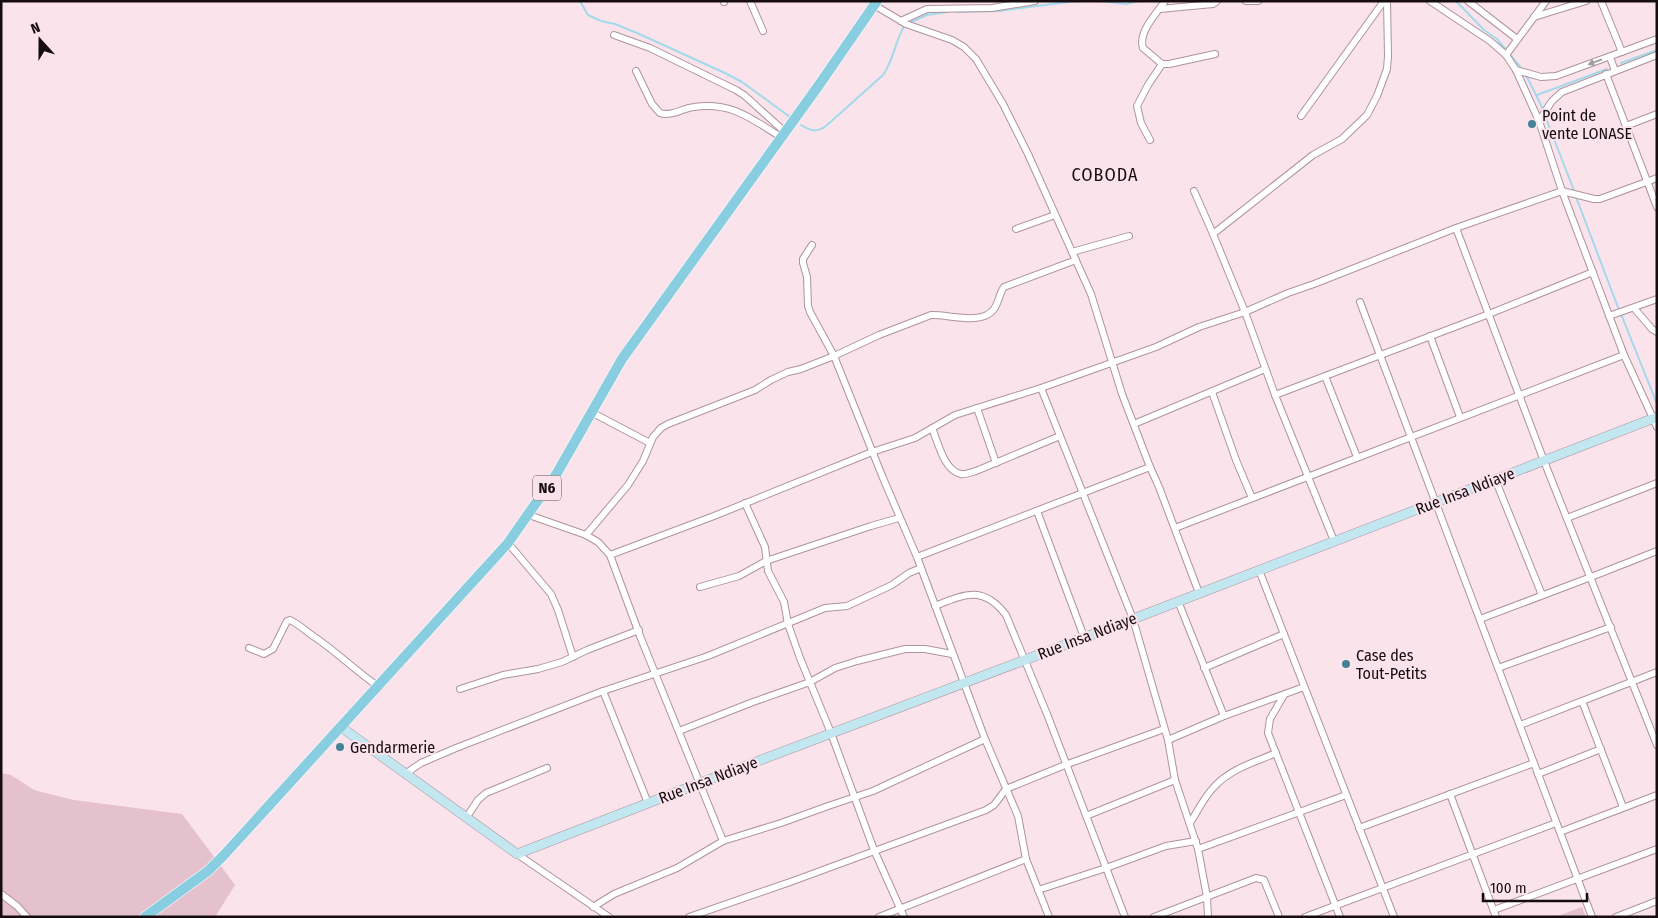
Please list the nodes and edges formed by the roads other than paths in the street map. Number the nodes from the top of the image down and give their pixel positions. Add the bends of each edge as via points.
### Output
1 (750, 1) edge
2 (1035, 1) edge
3 (1165, 1) edge
4 (1217, 1) edge
5 (1246, 1) edge
6 (1258, 1) edge
7 (1386, 1) edge
8 (1430, 1) edge
9 (1468, 1) edge
10 (1546, 1) edge
11 (1586, 1) edge
12 (1601, 1) edge
13 (1025, 2) edge
14 (875, 3) edge
15 (1160, 9) junction
16 (1533, 18) junction
17 (900, 21) junction
18 (763, 30) dead end
19 (614, 35) dead end
20 (1518, 39) junction
21 (1657, 39) edge
22 (1622, 52) junction
23 (1215, 54) dead end
24 (1506, 55) junction
25 (1657, 55) edge
26 (1610, 56) junction
27 (1162, 64) junction
28 (1516, 70) junction
29 (1615, 70) junction
30 (636, 71) dead end
31 (1606, 74) junction
32 (1657, 114) edge
33 (1301, 116) dead end
34 (1539, 121) junction
35 (1626, 126) junction
36 (783, 135) junction
37 (1150, 140) dead end
38 (1657, 178) edge
39 (1647, 181) junction
40 (1562, 190) junction
41 (1194, 191) dead end
42 (1657, 207) edge
43 (1055, 215) junction
44 (1456, 228) junction
45 (1016, 229) dead end
46 (1213, 234) junction
47 (1129, 236) dead end
48 (812, 245) dead end
49 (1072, 252) junction
50 (1076, 260) junction
51 (1593, 272) junction
52 (1657, 299) edge
53 (1360, 302) dead end
54 (1634, 308) junction
55 (1245, 312) junction
56 (1489, 314) junction
57 (1609, 316) junction
58 (1657, 332) edge
59 (1430, 336) junction
60 (1381, 355) junction
61 (1624, 355) junction
62 (834, 356) junction
63 (1112, 363) junction
64 (1265, 369) junction
65 (1325, 376) junction
66 (1041, 388) junction
67 (1212, 392) junction
68 (1275, 395) junction
69 (1519, 395) junction
70 (976, 408) junction
71 (591, 412) junction
72 (1460, 417) junction
73 (1656, 421) edge
74 (1134, 424) junction
75 (932, 428) junction
76 (1060, 436) junction
77 (1411, 436) junction
78 (650, 443) junction
79 (872, 452) junction
80 (1356, 457) junction
81 (1544, 461) junction
82 (996, 463) junction
83 (1150, 467) junction
84 (1308, 476) junction
85 (1495, 479) junction
86 (1657, 483) edge
87 (1083, 492) junction
88 (1252, 498) junction
89 (1436, 502) junction
90 (745, 503) junction
91 (1037, 511) junction
92 (529, 515) junction
93 (899, 518) junction
94 (1567, 518) junction
95 (1174, 528) junction
96 (586, 535) junction
97 (1334, 541) junction
98 (508, 543) junction
99 (1657, 551) edge
100 (610, 555) junction
101 (917, 557) junction
102 (766, 561) junction
103 (921, 568) junction
104 (1259, 570) junction
105 (1591, 577) junction
106 (700, 586) dead end
107 (1199, 593) junction
108 (1542, 595) junction
109 (1178, 601) junction
110 (935, 606) junction
111 (1132, 619) junction
112 (1480, 619) junction
113 (788, 624) junction
114 (1611, 627) junction
115 (639, 630) junction
116 (1284, 634) junction
117 (1084, 638) junction
118 (249, 648) dead end
119 (952, 654) junction
120 (573, 657) junction
121 (1025, 659) junction
122 (1204, 668) junction
123 (1498, 668) junction
124 (655, 672) junction
125 (1657, 672) edge
126 (810, 682) junction
127 (1632, 682) junction
128 (964, 683) junction
129 (378, 687) junction
130 (1304, 687) junction
131 (460, 689) dead end
132 (603, 691) junction
133 (1284, 695) junction
134 (1582, 701) junction
135 (1224, 716) junction
136 (1520, 725) junction
137 (341, 727) junction
138 (1164, 728) junction
139 (1654, 728) edge
140 (679, 731) junction
141 (831, 733) junction
142 (985, 739) junction
143 (1168, 740) junction
144 (1657, 745) edge
145 (1601, 750) junction
146 (1276, 753) junction
147 (1534, 763) junction
148 (1065, 765) junction
149 (547, 768) dead end
150 (405, 774) junction
151 (1538, 774) junction
152 (1174, 780) junction
153 (700, 783) junction
154 (1006, 789) junction
155 (1450, 794) junction
156 (1346, 795) junction
157 (1657, 795) edge
158 (856, 797) junction
159 (648, 803) junction
160 (1623, 807) junction
161 (1300, 812) junction
162 (1086, 816) junction
163 (466, 818) junction
164 (1190, 823) junction
165 (1556, 823) junction
166 (1359, 828) junction
167 (1560, 832) junction
168 (723, 841) junction
169 (1196, 841) junction
170 (1198, 849) junction
171 (1657, 849) edge
172 (874, 850) junction
173 (517, 854) junction
174 (1472, 854) junction
175 (1026, 859) junction
176 (1106, 868) junction
177 (1577, 879) junction
178 (1383, 888) junction
179 (1038, 890) junction
180 (1, 894) edge
181 (1207, 897) junction
182 (1657, 901) edge
183 (1337, 905) junction
184 (593, 906) junction
185 (901, 908) junction
186 (1495, 914) edge
187 (27, 917) edge
188 (145, 917) edge
189 (609, 917) edge
190 (689, 917) edge
191 (879, 917) edge
192 (904, 917) edge
193 (1048, 917) edge
194 (1125, 917) edge
195 (1154, 917) edge
196 (1208, 917) edge
197 (1279, 917) edge
198 (1305, 917) edge
199 (1340, 917) edge
200 (1394, 917) edge
201 (1592, 917) edge
202 (1616, 917) edge

1 - 18 street
2 - 13 street
3 - 15 street
4 - 15 street
5 - 6 street
7 - 33 street
7 - 46 street via 1387,69 1366,115 1342,139 1313,154
8 - 24 street
9 - 20 street
10 - 16 street
11 - 16 street
12 - 22 street
13 - 17 street via 992,8 927,9
14 - 17 street
14 - 36 main road, N6
15 - 27 street via 1148,25 1142,41 1146,52
16 - 20 street
17 - 43 street via 952,40 976,58 1004,104
19 - 36 street via 650,48 736,90
20 - 24 street
21 - 22 street
22 - 26 street
23 - 27 street
24 - 28 street
25 - 29 street
26 -> 28 street via 1548,77
26 - 29 street
27 - 37 street via 1137,106
28 - 34 street
29 - 31 street
30 - 36 street via 660,113 712,105 742,113
31 - 34 street via 1562,92
31 - 35 street
32 - 35 street
34 - 40 street
35 - 39 street
36 - 71 main road, N6 via 626,352
38 - 39 street
39 - 40 street via 1594,200
39 - 42 street
40 - 44 street
40 - 51 street
41 - 46 street
43 - 45 street
43 - 49 street
44 - 55 street
44 - 56 street
46 - 55 street
47 - 49 street
48 - 62 street via 803,259 808,306
49 - 50 street
50 - 62 street via 1004,287 995,308 988,314 956,318 931,315
50 - 63 street via 1096,307
51 - 56 street
51 - 57 street
52 - 54 street
53 - 60 street
54 - 57 street
54 - 58 street
55 - 63 street
55 - 64 street
56 - 59 street
56 - 69 street
57 - 61 street
59 - 60 street
59 - 72 street
60 - 65 street
60 - 77 street
61 - 69 street
61 - 73 street
62 - 78 street via 788,372 755,390 668,424
62 - 79 street
63 - 66 street
63 - 74 street
64 - 67 street
64 - 68 street
65 - 68 street
65 - 80 street
66 - 70 street
66 - 76 street
67 - 74 street
67 - 88 street
68 - 84 street
69 - 72 street
69 - 81 street
70 - 75 street
70 - 82 street
71 - 78 street
71 - 92 main road, N6
72 - 77 street
73 - 81 main road, Rue Insa Ndiaye
74 - 83 street
75 - 79 street via 915,438
75 - 82 street via 948,466 954,472 962,475
76 - 82 street
76 - 87 street
77 - 80 street
77 - 89 street
78 - 96 street via 628,485
79 - 90 street
79 - 93 street
80 - 84 street
81 - 85 main road, Rue Insa Ndiaye
81 - 94 street
83 - 87 street
83 - 95 street
84 - 88 street
84 - 97 street
85 - 89 main road, Rue Insa Ndiaye
85 - 108 street
86 - 94 street
87 - 91 street
87 - 111 street
88 - 95 street
89 - 97 main road, Rue Insa Ndiaye
89 - 112 street
90 - 100 street
90 - 102 street via 765,547
91 - 101 street
91 - 117 street
92 - 96 street
92 - 98 main road, N6
93 - 101 street
93 - 102 street
94 - 105 street
95 - 107 street
96 - 100 street
97 - 104 main road, Rue Insa Ndiaye
98 - 120 street via 551,594
98 - 129 main road, N6
99 - 105 street
100 - 115 street
101 - 103 street
102 - 106 street via 739,576
102 - 113 street via 784,602
103 - 110 street
103 - 113 street via 908,573 892,586 847,606 825,608
104 - 107 main road, Rue Insa Ndiaye
104 - 116 street
105 - 108 street
105 - 114 street
107 - 109 main road, Rue Insa Ndiaye
108 - 112 street
109 - 111 main road, Rue Insa Ndiaye
109 - 122 street
110 - 119 street
110 - 121 street via 969,594 977,594 998,604
111 - 117 main road, Rue Insa Ndiaye
111 - 138 street
112 - 123 street
113 - 124 street via 708,656
113 - 126 street
114 - 123 street
114 - 127 street
115 - 120 street
115 - 124 street
116 - 122 street
116 - 130 street
117 - 121 main road, Rue Insa Ndiaye
118 - 129 street via 264,654 273,649 290,620 325,643
119 - 126 street via 925,648 905,648 857,660
119 - 128 street
120 - 131 street via 538,670 503,675
121 - 128 main road, Rue Insa Ndiaye
121 - 148 street
122 - 135 street
123 - 136 street
124 - 132 street
124 - 140 street
125 - 127 street
126 - 140 street
126 - 141 street
127 - 134 street
127 - 139 street
128 - 141 main road, Rue Insa Ndiaye
128 - 142 street
129 - 137 main road, N6
130 - 133 street
130 - 156 street
132 - 150 street via 456,748 421,763
132 - 159 street
133 - 135 street
133 - 146 street via 1270,719 1268,732
134 - 136 street
134 - 145 street
135 - 143 street
136 - 147 street
137 - 150 main road
137 - 188 main road, N6 via 215,865
138 - 143 street
138 - 148 street
139 - 144 street
140 - 153 street
141 - 153 main road, Rue Insa Ndiaye
141 - 158 street
142 - 154 street
142 - 158 street
143 - 152 street
145 - 151 street
145 - 160 street
146 - 161 street
146 - 164 street via 1235,770 1223,779 1209,793
147 - 151 street
147 - 155 street
148 - 154 street
148 - 162 street
149 - 163 street via 486,794
150 - 163 main road
151 - 165 street
152 - 162 street
152 - 164 street
153 - 159 main road, Rue Insa Ndiaye
153 - 168 street
154 - 172 street via 986,810
154 - 175 street via 1018,816
155 - 166 street
155 - 174 street
156 - 161 street
156 - 166 street
157 - 160 street
158 - 168 street
158 - 172 street
159 - 173 main road, Rue Insa Ndiaye
160 - 167 street
161 - 170 street
161 - 183 street
162 - 176 street
163 - 173 main road
164 - 169 street
165 - 167 street
165 - 174 street
166 - 178 street
167 - 177 street
168 - 184 street via 677,868
169 - 170 street
169 - 176 street via 1166,846
170 - 181 street
171 - 177 street
172 - 185 street
172 - 190 street
173 - 184 street
174 - 178 street
174 - 186 street
175 - 179 street
175 - 185 street
176 - 179 street
176 - 194 street
177 - 186 street
177 - 201 street
178 - 183 street
178 - 200 street
179 - 193 street
180 - 187 street
181 - 195 street
181 - 196 street
181 - 197 street via 1261,878
182 - 202 street
183 - 198 street
183 - 199 street
184 - 189 street
185 - 191 street
185 - 192 street

